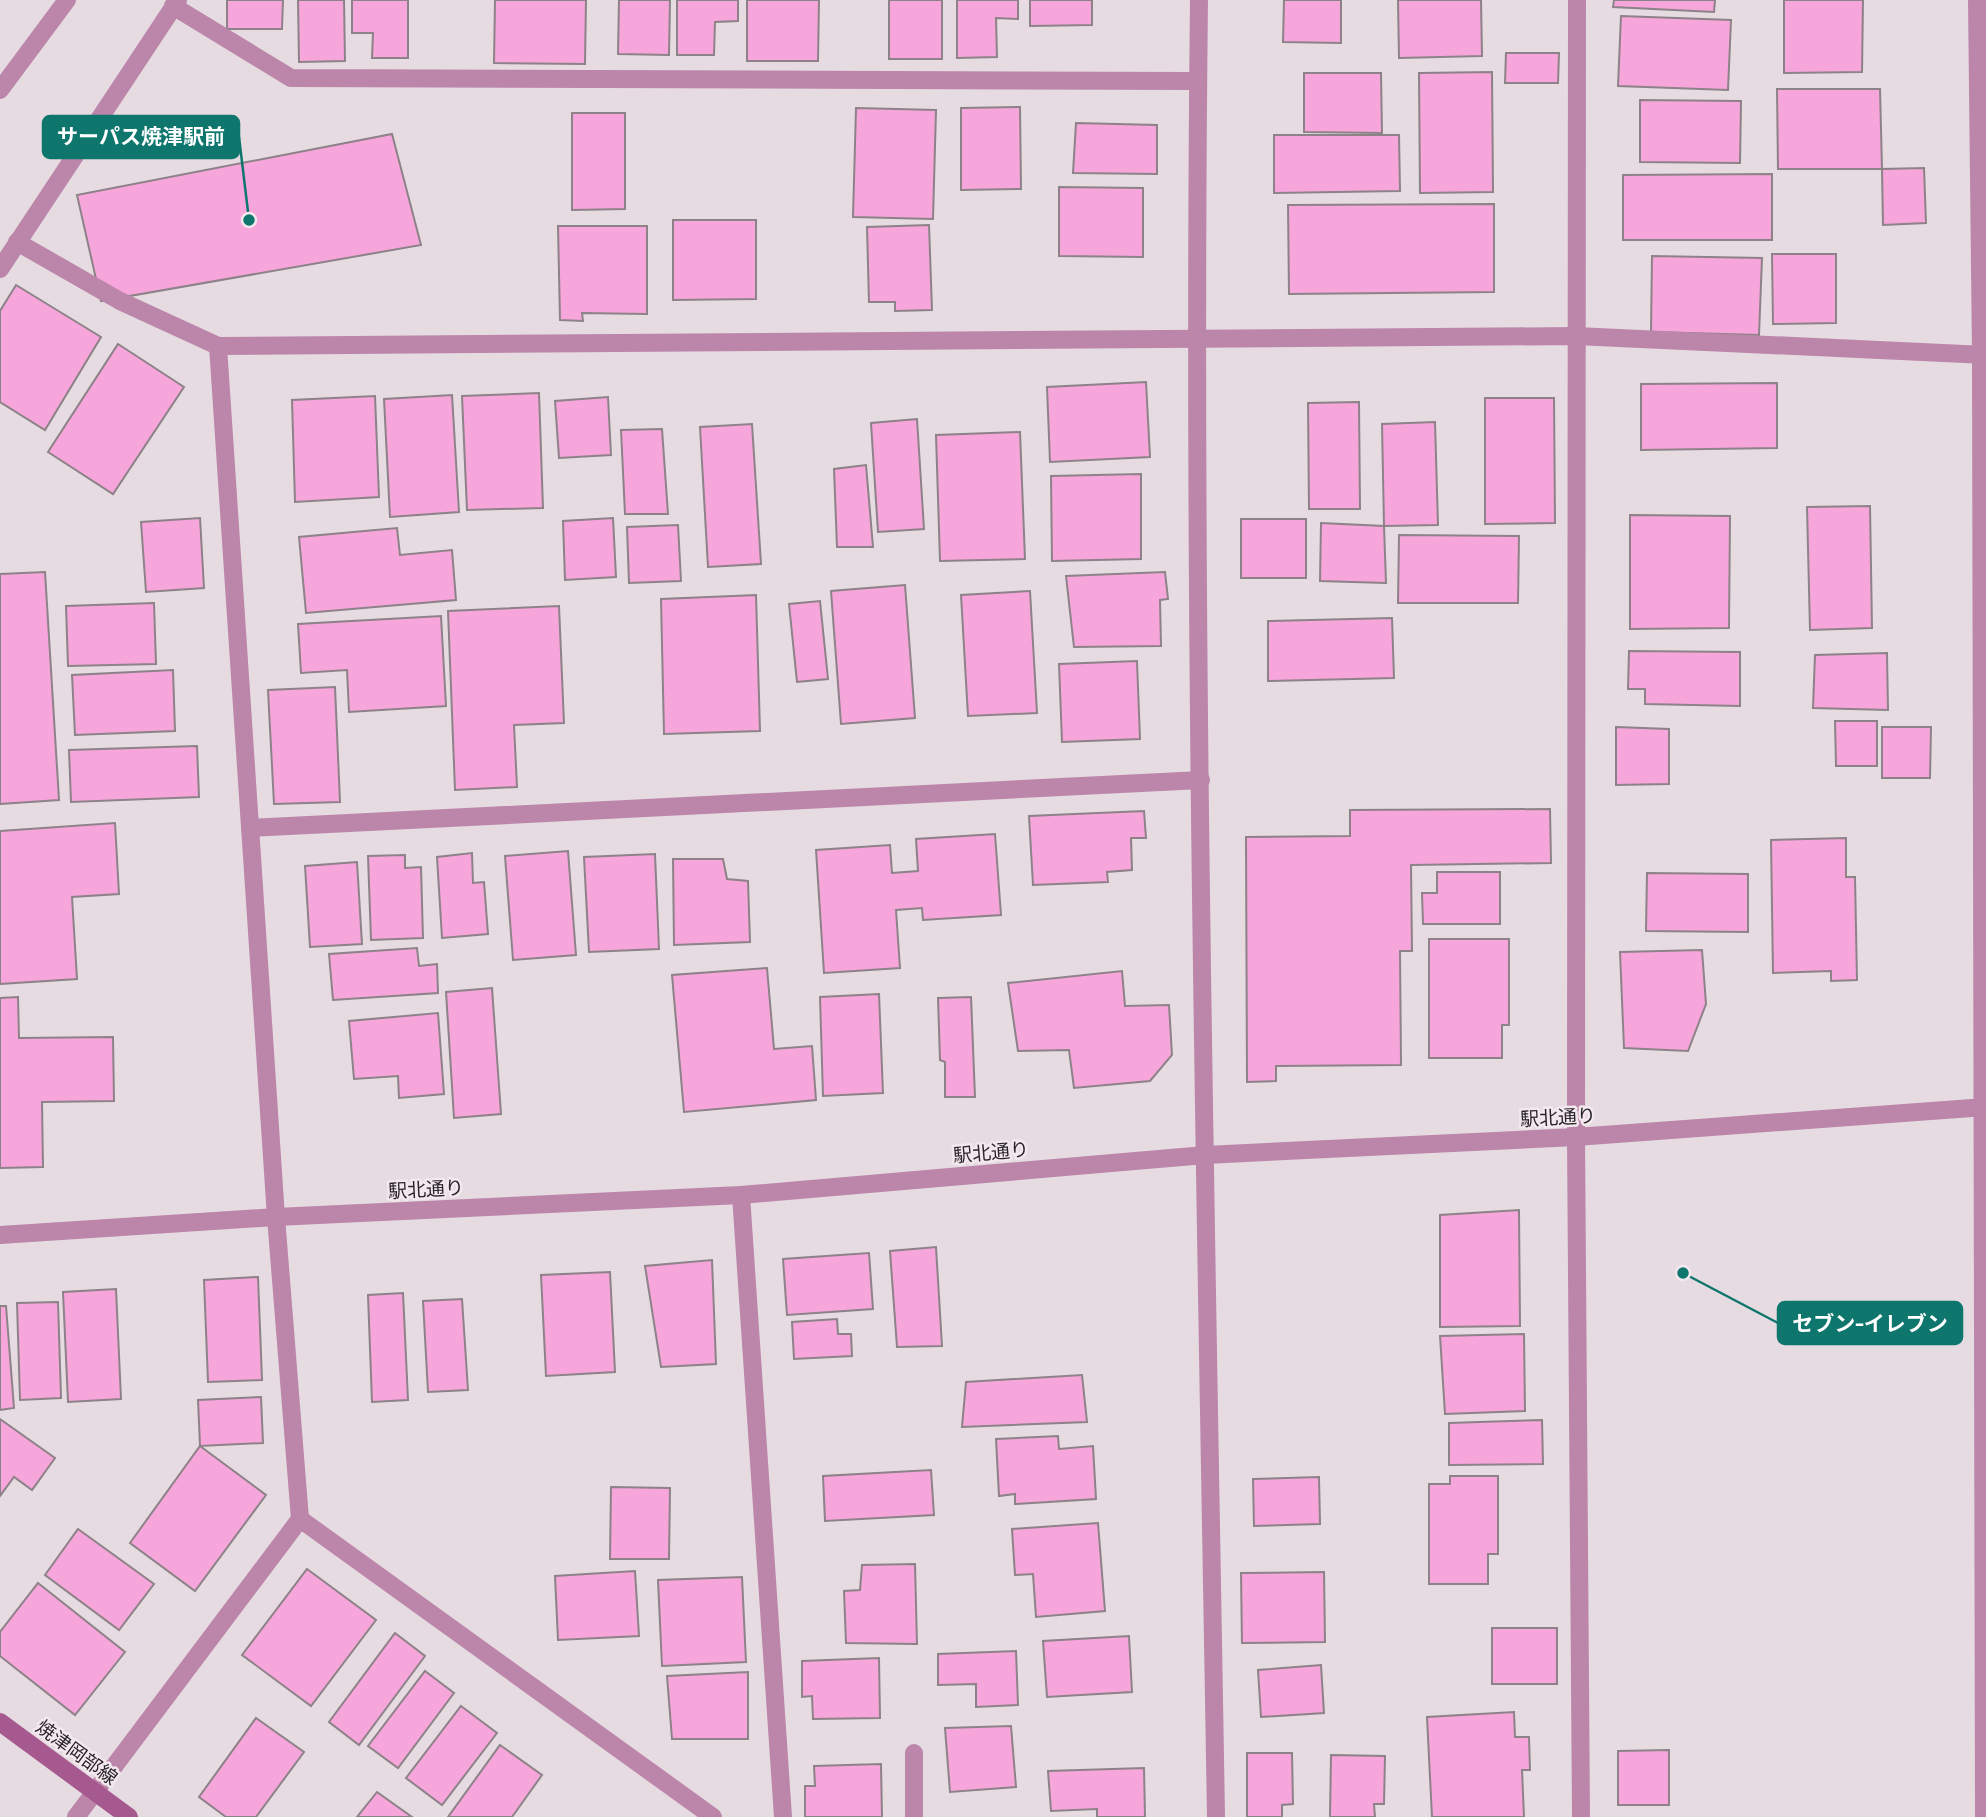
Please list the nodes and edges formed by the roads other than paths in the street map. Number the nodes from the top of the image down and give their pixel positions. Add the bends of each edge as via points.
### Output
1 (67, 0) edge
2 (1199, 0) edge
3 (1577, 0) edge
4 (1976, 0) edge
5 (175, 3) edge
6 (1198, 81) junction
7 (0, 90) edge
8 (17, 242) junction
9 (0, 269) edge
10 (1576, 336) junction
11 (1196, 339) junction
12 (218, 346) junction
13 (1983, 355) edge
14 (1201, 779) junction
15 (250, 828) junction
16 (1984, 1107) edge
17 (1576, 1137) junction
18 (1205, 1155) junction
19 (741, 1195) junction
20 (276, 1217) junction
21 (0, 1235) edge
22 (300, 1519) junction
23 (1985, 1613) edge
24 (0, 1722) edge
25 (914, 1753) dead end
26 (95, 1791) junction
27 (76, 1817) edge
28 (130, 1817) edge
29 (713, 1817) edge
30 (783, 1817) edge
31 (914, 1817) edge
32 (1216, 1817) edge
33 (1581, 1817) edge
34 (1984, 1817) edge

1 - 7 street
2 - 6 street
3 - 10 street
4 - 13 street
5 - 6 street via 291,78
5 - 8 street
6 - 11 street
8 - 9 street
8 - 12 street via 120,301
10 - 11 street
10 - 13 street
10 - 17 street
11 - 12 street
11 - 14 street
12 - 15 street
13 - 16 street
14 - 15 street
14 - 18 street
15 - 20 street
16 - 17 street, 駅北通り
16 - 23 street
17 - 18 street, 駅北通り
17 - 33 street
18 - 19 street, 駅北通り
18 - 32 street
19 - 20 street, 駅北通り
19 - 30 street
20 - 21 street, 駅北通り
20 - 22 street
22 - 26 street
22 - 29 street
23 - 34 street
24 - 26 main road, 焼津岡部線
25 - 31 street
26 - 27 street
26 - 28 main road, 焼津岡部線

